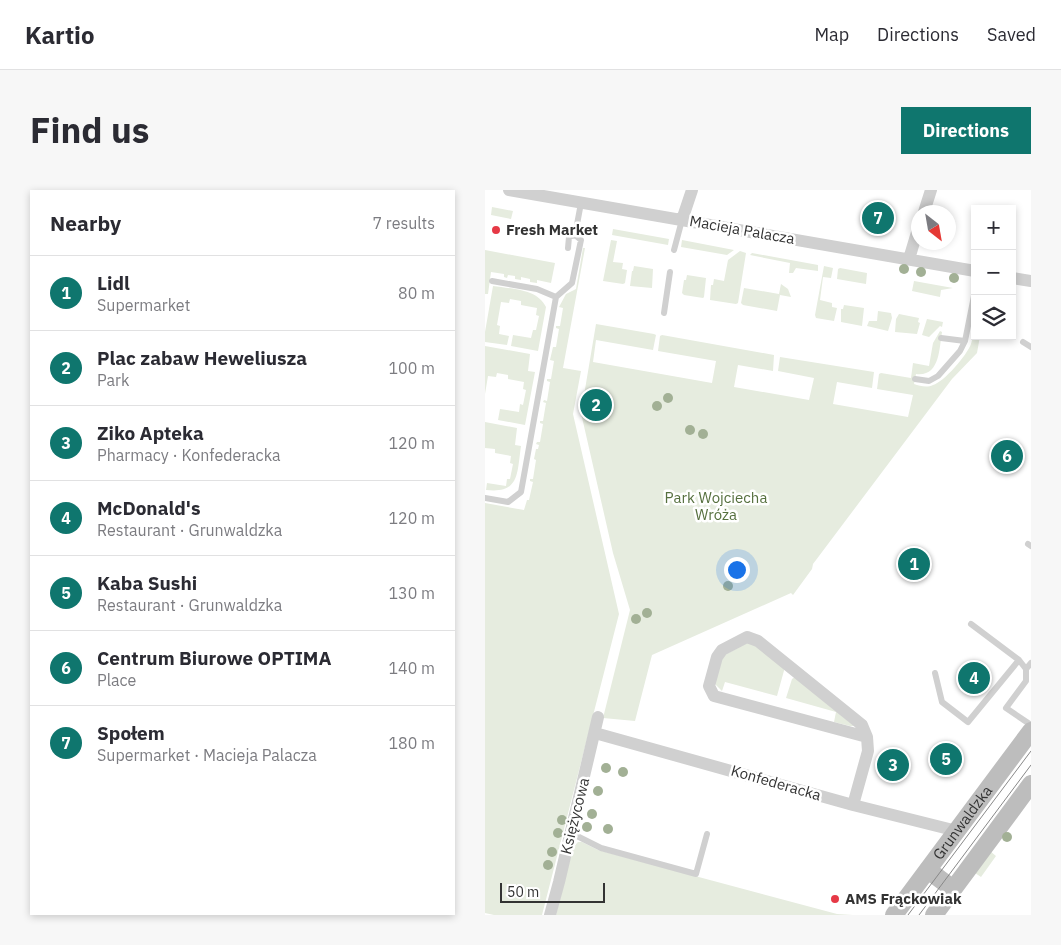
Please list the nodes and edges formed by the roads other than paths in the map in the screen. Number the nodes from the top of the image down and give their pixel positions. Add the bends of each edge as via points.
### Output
1 (509, 190) edge
2 (691, 190) edge
3 (931, 190) edge
4 (581, 203) junction
5 (926, 205) edge
6 (682, 220) junction
7 (575, 235) junction
8 (567, 248) dead end
9 (674, 250) dead end
10 (912, 250) edge
11 (909, 260) junction
12 (971, 270) edge
13 (670, 272) dead end
14 (1016, 279) edge
15 (492, 281) dead end
16 (1031, 281) edge
17 (974, 295) edge
18 (556, 297) junction
19 (663, 314) dead end
20 (941, 338) dead end
21 (965, 340) junction
22 (1023, 342) dead end
23 (1031, 347) edge
24 (915, 379) dead end
25 (485, 498) edge
26 (971, 624) dead end
27 (1019, 660) junction
28 (1031, 663) edge
29 (1026, 669) junction
30 (935, 673) dead end
31 (598, 717) dead end
32 (1031, 725) edge
33 (1031, 731) edge
34 (595, 733) junction
35 (867, 737) junction
36 (1031, 784) edge
37 (853, 805) junction
38 (957, 831) junction
39 (571, 833) junction
40 (707, 834) dead end
41 (928, 870) junction
42 (953, 889) junction
43 (550, 915) edge
44 (894, 915) edge
45 (934, 915) edge

1 - 4 street, Macieja Palacza
2 - 6 street
3 - 5 street
4 - 6 street, Macieja Palacza
4 - 7 lane
6 - 9 lane
6 - 11 street, Macieja Palacza
7 - 8 lane via 569,237
7 - 18 lane via 581,240 572,283
10 - 11 street
11 - 12 street, Macieja Palacza
13 - 19 lane
14 - 16 street
15 - 18 lane via 537,289
17 - 21 lane
18 - 25 lane via 521,492 508,502
20 - 21 lane
21 - 24 lane via 939,376 929,381
22 - 23 lane
26 - 27 lane
27 - 29 lane
27 - 30 lane via 968,722 942,702
28 - 29 lane
29 - 32 lane via 1026,681 1006,708
31 - 34 street, Księżycowa
33 - 38 street, Grunwaldzka
34 - 37 street, Konfederacka
34 - 39 street, Księżycowa
35 - 35 street via 862,725 758,641 747,637 722,650 717,657 709,686 714,696
35 - 37 street via 868,752
36 - 42 street, Grunwaldzka
37 - 38 street, Konfederacka
38 - 41 street, Grunwaldzka
39 - 40 lane via 601,848 696,874
39 - 43 street, Księżycowa
41 - 42 street
41 - 44 street, Grunwaldzka
42 - 45 street, Grunwaldzka

